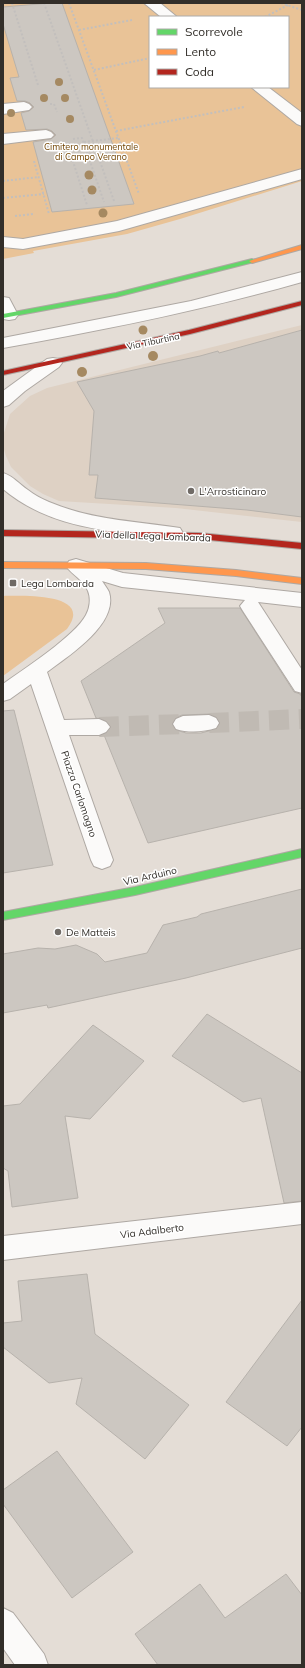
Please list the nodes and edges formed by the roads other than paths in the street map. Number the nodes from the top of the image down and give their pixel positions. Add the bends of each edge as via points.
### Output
1 (151, 3) edge
2 (169, 16) edge
3 (260, 88) edge
4 (24, 107) dead end
5 (3, 109) edge
6 (302, 121) edge
7 (46, 135) dead end
8 (3, 139) edge
9 (302, 174) edge
10 (3, 242) edge
11 (302, 247) edge
12 (302, 277) edge
13 (302, 303) edge
14 (5, 311) edge
15 (3, 343) edge
16 (53, 363) junction
17 (3, 373) edge
18 (3, 401) edge
19 (3, 480) edge
20 (3, 533) edge
21 (199, 536) junction
22 (302, 546) edge
23 (3, 565) edge
24 (76, 566) junction
25 (302, 581) edge
26 (302, 600) edge
27 (250, 606) dead end
28 (36, 670) junction
29 (302, 686) edge
30 (3, 694) edge
31 (209, 723) tunnel mouth
32 (183, 724) tunnel mouth
33 (99, 726) tunnel mouth
34 (57, 728) junction
35 (302, 853) edge
36 (102, 860) dead end
37 (3, 916) edge
38 (302, 1213) edge
39 (3, 1248) edge
40 (3, 1623) edge
41 (33, 1665) edge

1 - 2 street
3 - 6 street
4 - 5 street
7 - 8 street
9 - 10 street via 119,226 22,244
11 - 14 main road via 95,299
12 - 15 street via 184,307
13 - 16 main road, Via Tiburtina via 205,330
16 - 17 main road, Via Tiburtina
16 - 18 street
19 - 21 street via 36,505 66,516 91,522
20 - 21 main road, Via della Lega Lombarda
21 - 22 main road, Via della Lega Lombarda
23 - 24 main road
24 - 25 main road via 175,568
24 - 26 street via 122,580
24 - 28 street via 94,583 99,599 97,614 83,633
27 - 29 street
28 - 30 street
28 - 34 street, Piazza Carlomagno
31 - 32 street
33 - 34 street
34 - 36 street, Piazza Carlomagno
35 - 37 main road, Via Arduino via 135,891
38 - 39 street, Via Adalberto
40 - 41 street

